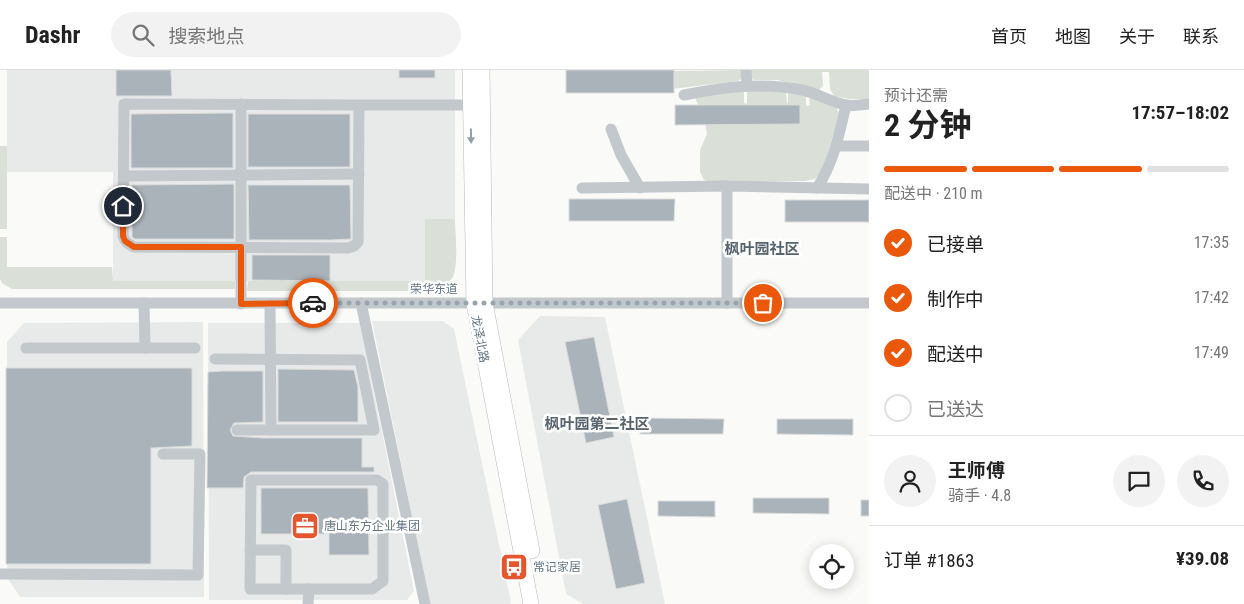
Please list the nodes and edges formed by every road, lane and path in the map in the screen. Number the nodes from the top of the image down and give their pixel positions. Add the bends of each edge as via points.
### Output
1 (470, 70) edge
2 (482, 70) edge
3 (746, 70) edge
4 (747, 85) junction
5 (684, 95) dead end
6 (241, 104) junction
7 (869, 104) edge
8 (359, 105) junction
9 (471, 105) junction
10 (846, 105) junction
11 (611, 129) dead end
12 (837, 146) junction
13 (869, 146) edge
14 (359, 174) junction
15 (241, 175) junction
16 (124, 176) junction
17 (727, 186) junction
18 (582, 188) dead end
19 (640, 188) junction
20 (817, 188) junction
21 (869, 189) edge
22 (241, 247) junction
23 (0, 303) edge
24 (144, 303) junction
25 (361, 303) junction
26 (479, 303) junction
27 (727, 303) junction
28 (869, 303) edge
29 (241, 304) junction
30 (270, 304) junction
31 (26, 348) dead end
32 (145, 348) junction
33 (195, 348) dead end
34 (215, 360) dead end
35 (270, 360) junction
36 (237, 430) dead end
37 (271, 430) junction
38 (164, 454) dead end
39 (250, 550) junction
40 (0, 574) edge
41 (286, 589) junction
42 (308, 589) junction
43 (308, 604) edge
44 (425, 604) edge
45 (531, 604) edge
46 (542, 604) edge

1 - 9 main road, 龙泽北路
2 - 26 main road, 龙泽北路
3 - 4 street
4 - 5 street
4 - 10 street via 804,90
6 - 8 street
6 - 15 street
6 - 16 street via 124,104
7 - 10 street
8 - 9 street
8 - 14 street
9 -> 26 main road, 龙泽北路
10 - 12 street
11 - 19 street
12 - 13 street
12 - 20 street
14 - 15 street
14 - 22 street via 359,235 354,246
15 - 16 street
15 - 22 street
16 - 22 street via 123,236 128,244 134,247
17 - 19 street
17 - 20 street
17 - 27 street
18 - 19 street
20 - 21 street
22 - 29 street
23 - 24 street, 荣华东道
24 - 29 street, 荣华东道
24 - 32 street
25 - 26 street, 荣华东道
25 - 30 street, 荣华东道
25 - 44 street
26 - 27 street, 荣华东道
26 - 45 main road, 龙泽北路
26 - 46 main road, 龙泽北路
27 - 28 street, 荣华东道
29 - 30 street, 荣华东道
30 - 35 street
31 - 32 street
32 - 33 street
34 - 35 street
35 - 37 street
35 - 37 street via 360,360 374,430
36 - 37 street
38 - 40 street via 200,454 198,575
39 - 41 street via 250,589
39 - 41 street via 286,550
39 - 42 street via 251,480 378,480 383,484 383,581 372,589
41 - 42 street
42 - 43 street

